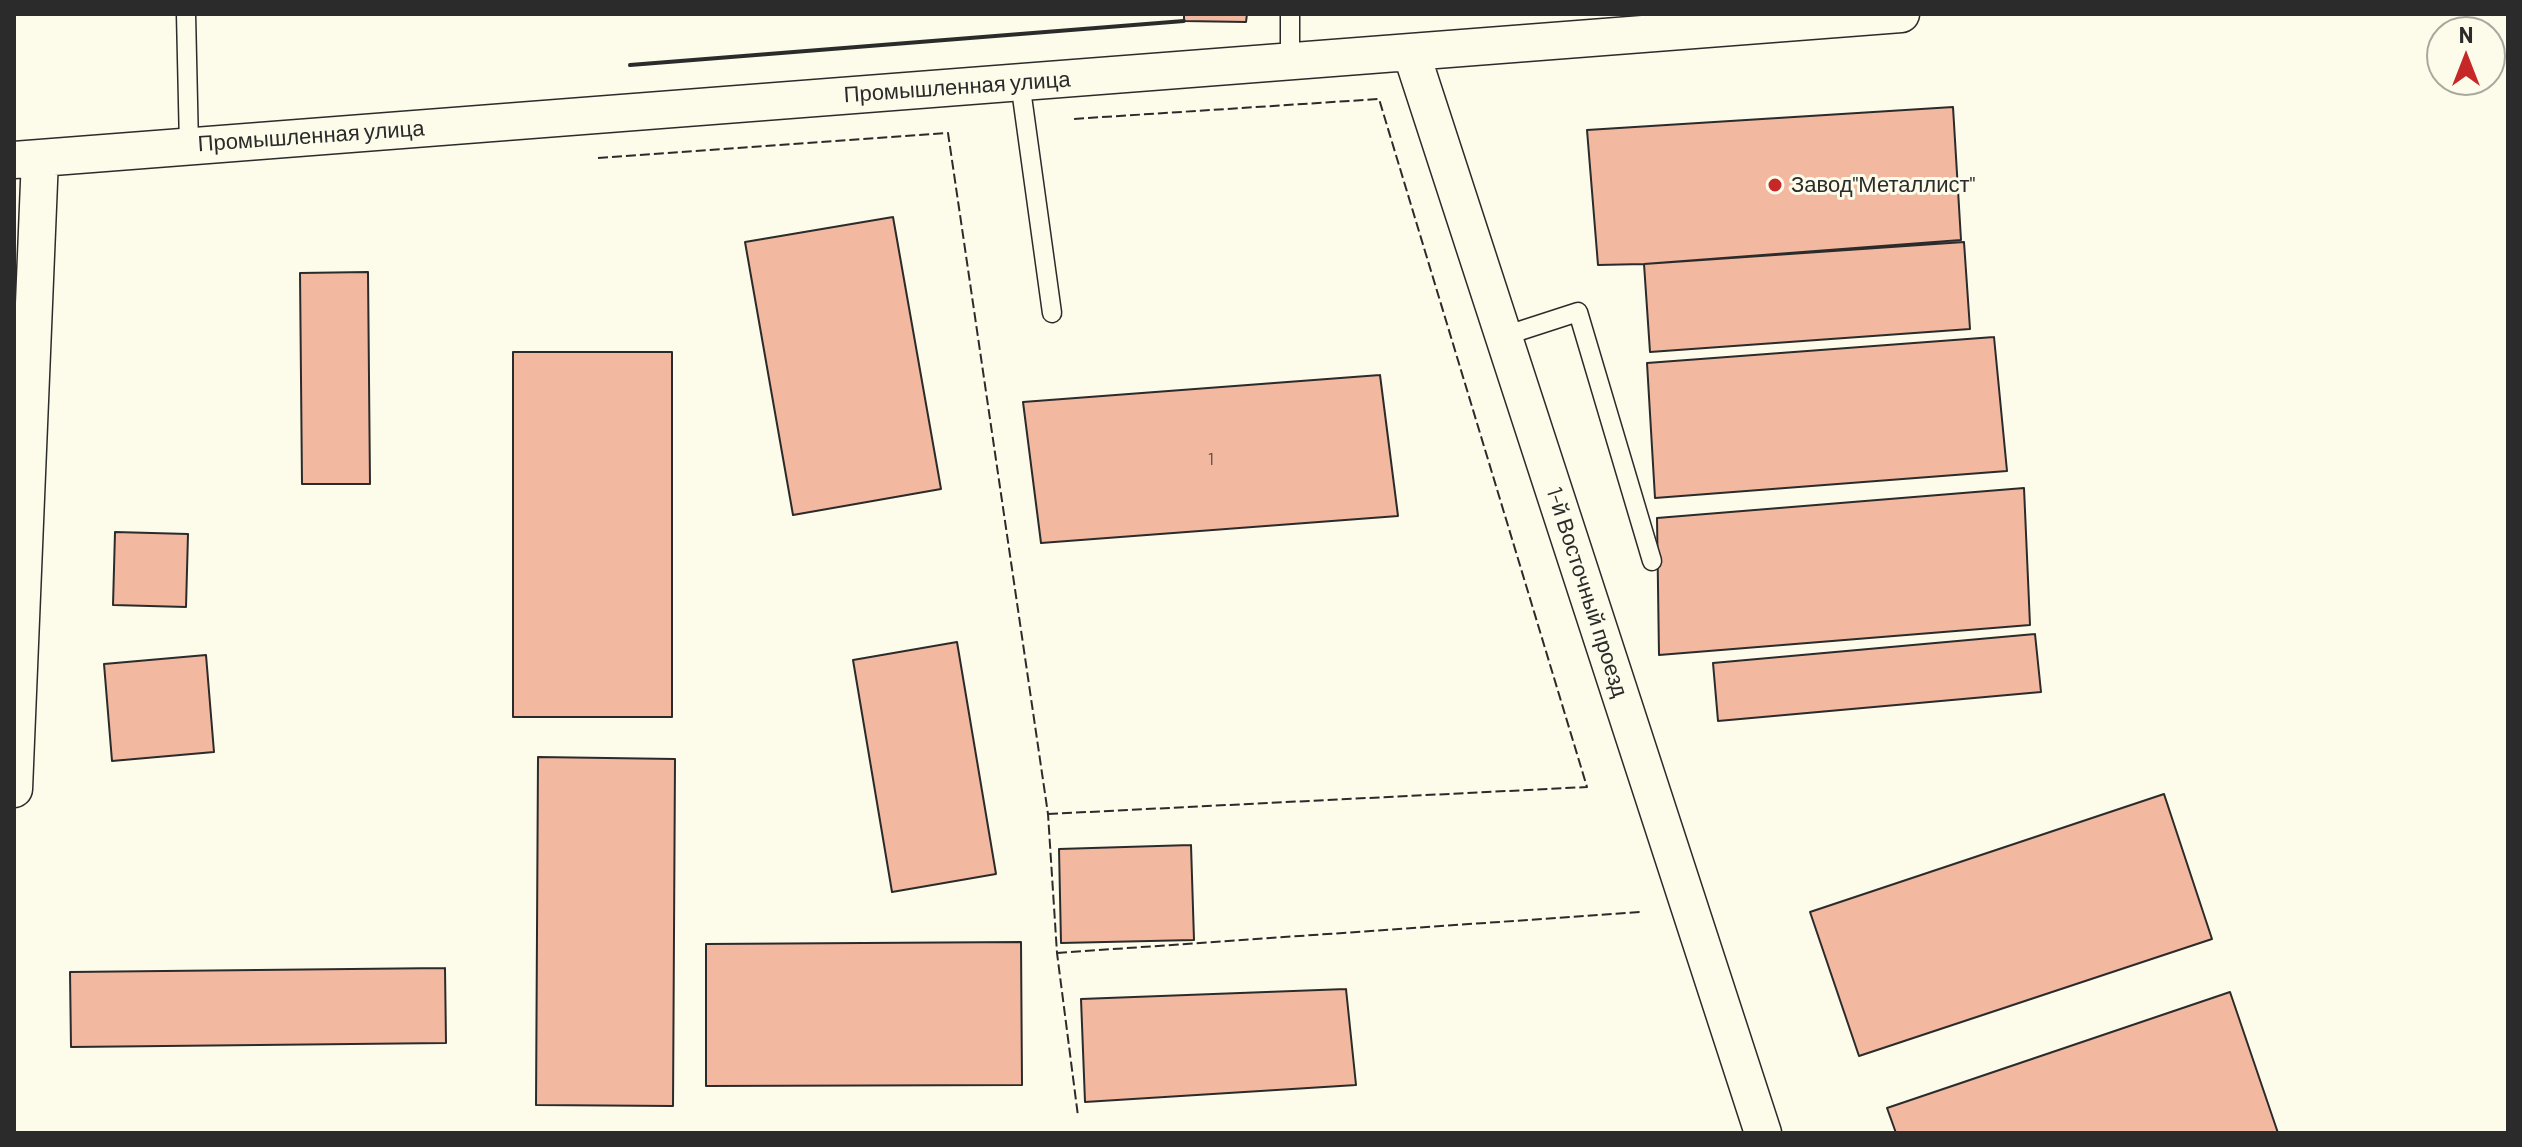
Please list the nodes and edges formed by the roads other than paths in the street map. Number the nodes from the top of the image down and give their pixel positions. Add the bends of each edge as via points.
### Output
1 (186, 14) edge
2 (1290, 14) edge
3 (1901, 14) edge
4 (1411, 52) junction
5 (1290, 62) junction
6 (1020, 82) junction
7 (189, 146) junction
8 (27, 159) edge
9 (25, 264) edge
10 (1052, 313) dead end
11 (1504, 336) junction
12 (1652, 561) dead end
13 (14, 789) edge
14 (1763, 1133) edge

1 - 7 lane
2 - 5 lane
3 - 4 street, Промышленная улица
4 - 5 street, Промышленная улица
4 - 11 street, 1-й Восточный проезд
5 - 6 street, Промышленная улица
6 - 7 street, Промышленная улица
6 - 10 lane
7 - 8 street, Промышленная улица
8 - 9 street
9 - 13 street
11 - 12 lane via 1578,312
11 - 14 street, 1-й Восточный проезд

